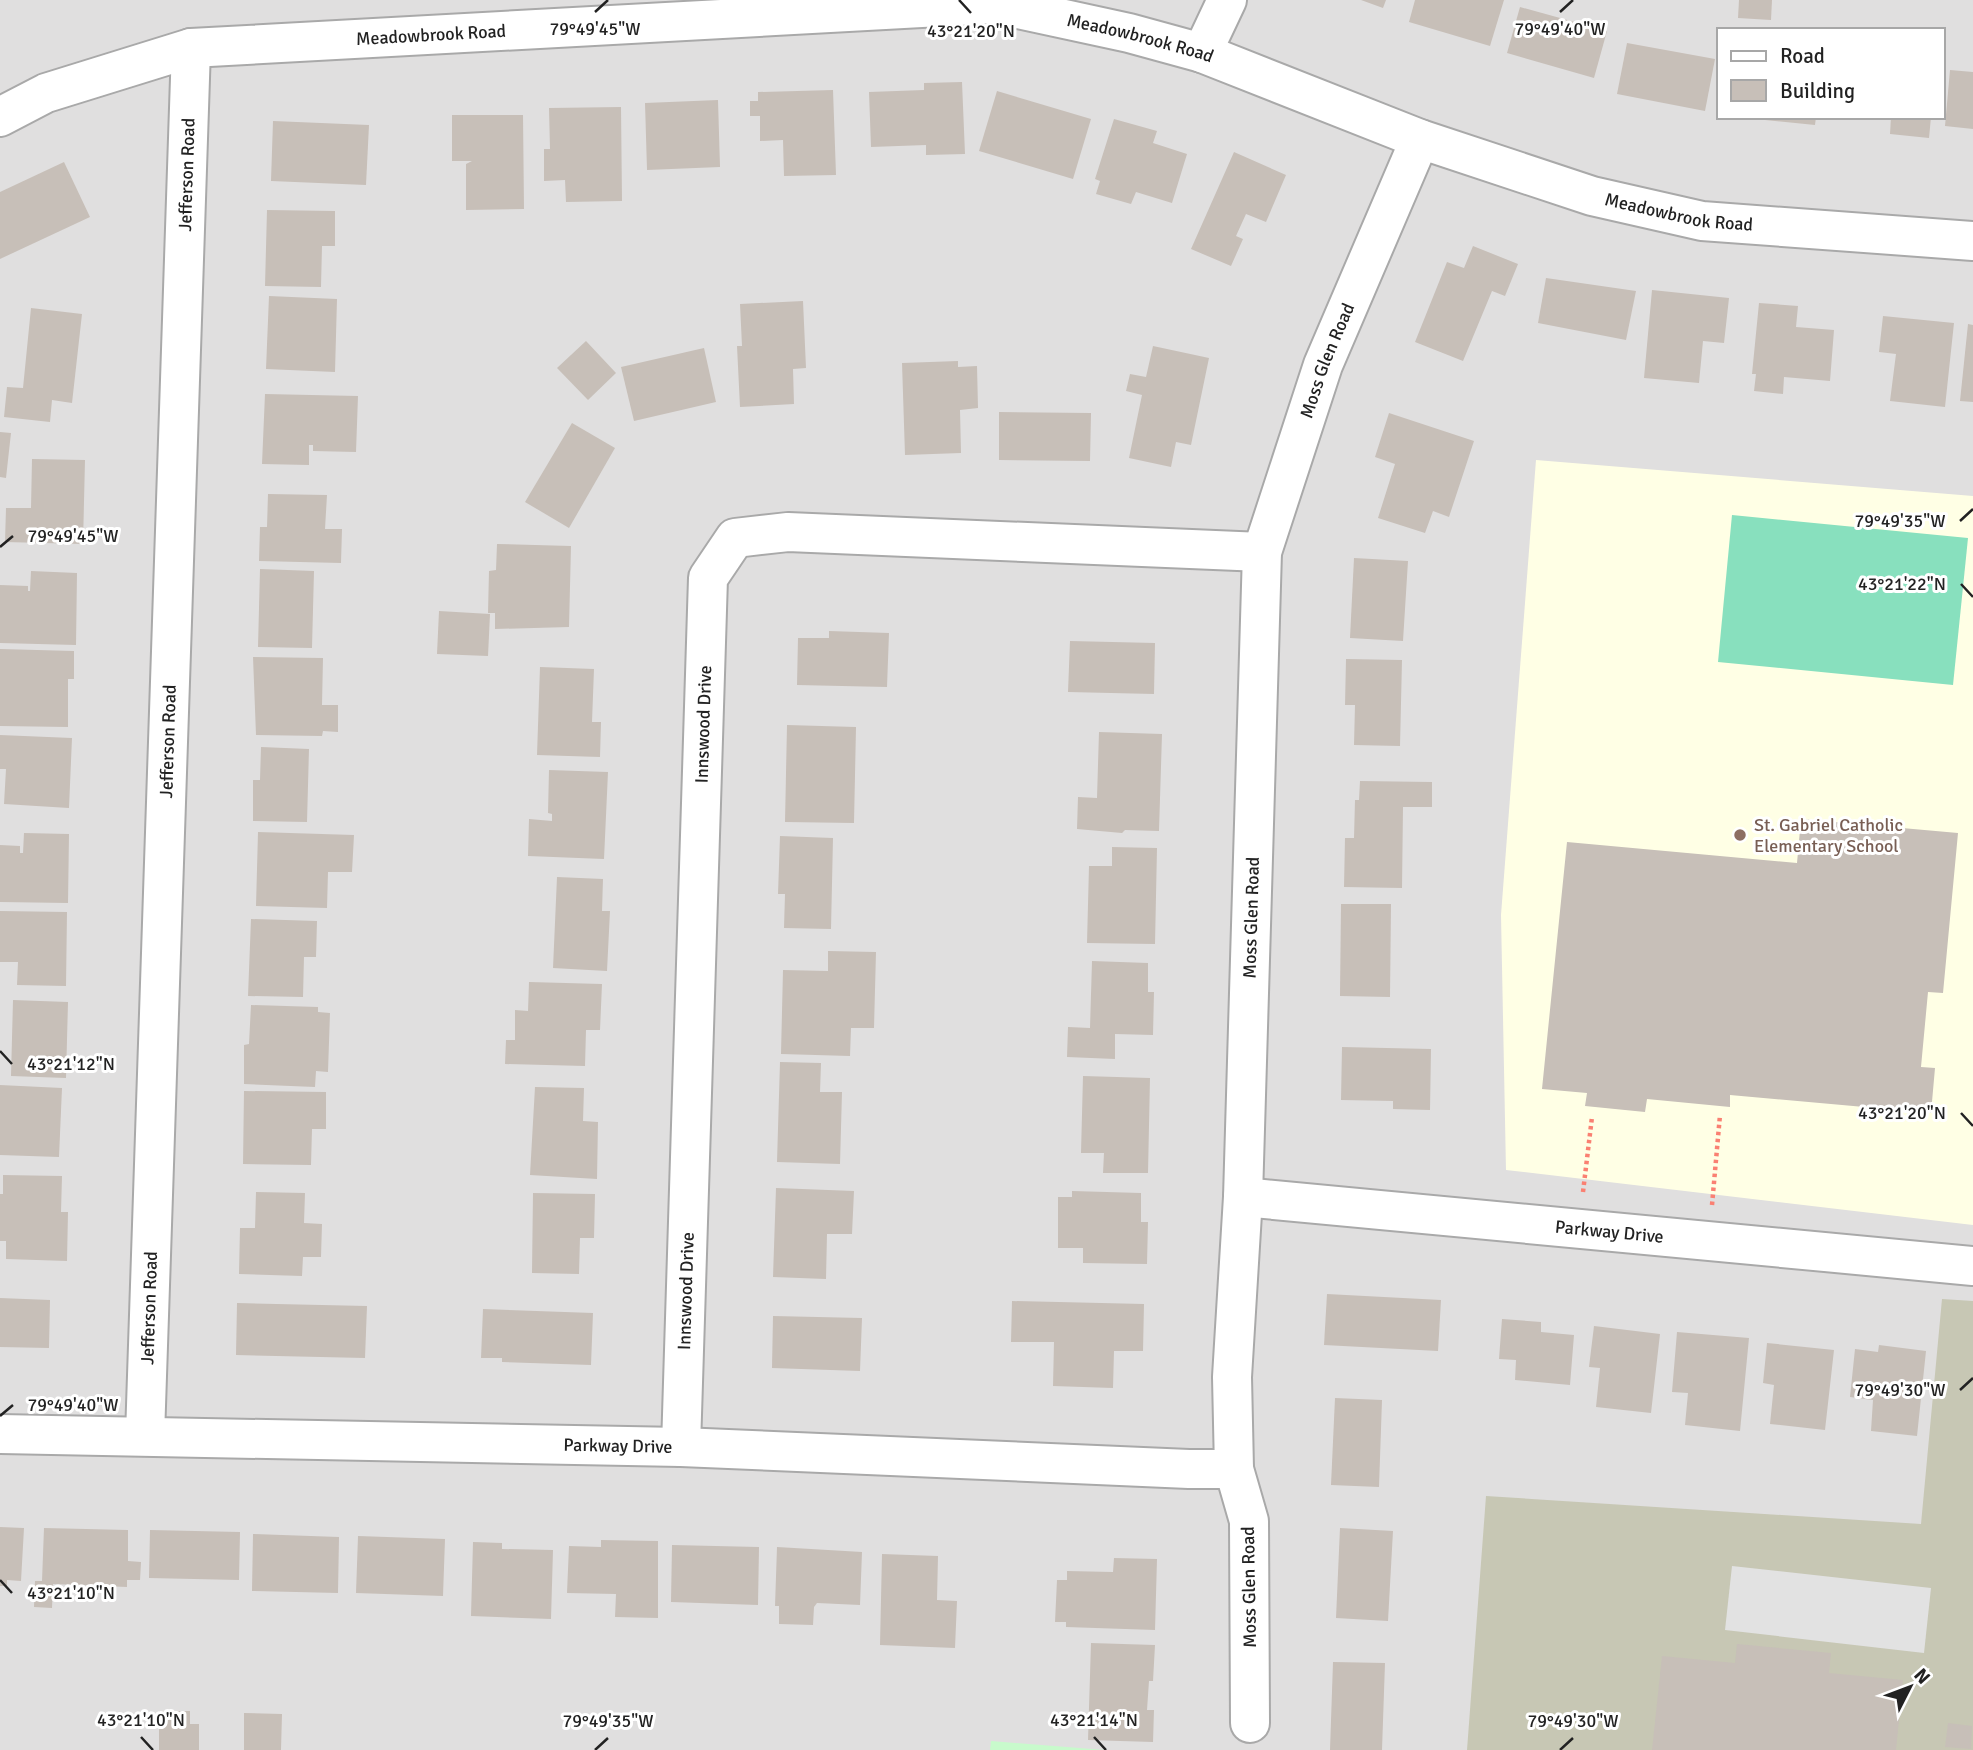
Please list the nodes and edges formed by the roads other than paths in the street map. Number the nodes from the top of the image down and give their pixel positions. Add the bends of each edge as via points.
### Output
1 (1227, 0) edge
2 (531, 14) edge
3 (191, 48) junction
4 (1202, 53) junction
5 (0, 117) edge
6 (1420, 139) junction
7 (1973, 241) edge
8 (1262, 552) junction
9 (1243, 1197) junction
10 (1973, 1266) edge
11 (0, 1434) edge
12 (145, 1436) junction
13 (681, 1447) junction
14 (1234, 1469) junction
15 (1250, 1723) dead end

1 - 4 street
2 - 3 street, Meadowbrook Road
2 - 4 street, Meadowbrook Road via 995,4
3 - 5 street, Meadowbrook Road via 46,93
3 - 12 street, Jefferson Road
4 - 6 street, Meadowbrook Road
6 - 7 street, Meadowbrook Road via 1592,196 1702,221
6 - 8 street, Moss Glen Road via 1323,365
8 - 9 street, Moss Glen Road
8 - 13 street, Innswood Drive via 788,532 735,538 708,578
9 - 10 street, Parkway Drive
9 - 14 street, Moss Glen Road via 1232,1377
11 - 12 street, Parkway Drive
12 - 13 street, Parkway Drive
13 - 14 street, Parkway Drive
14 - 15 street, Moss Glen Road via 1249,1521

